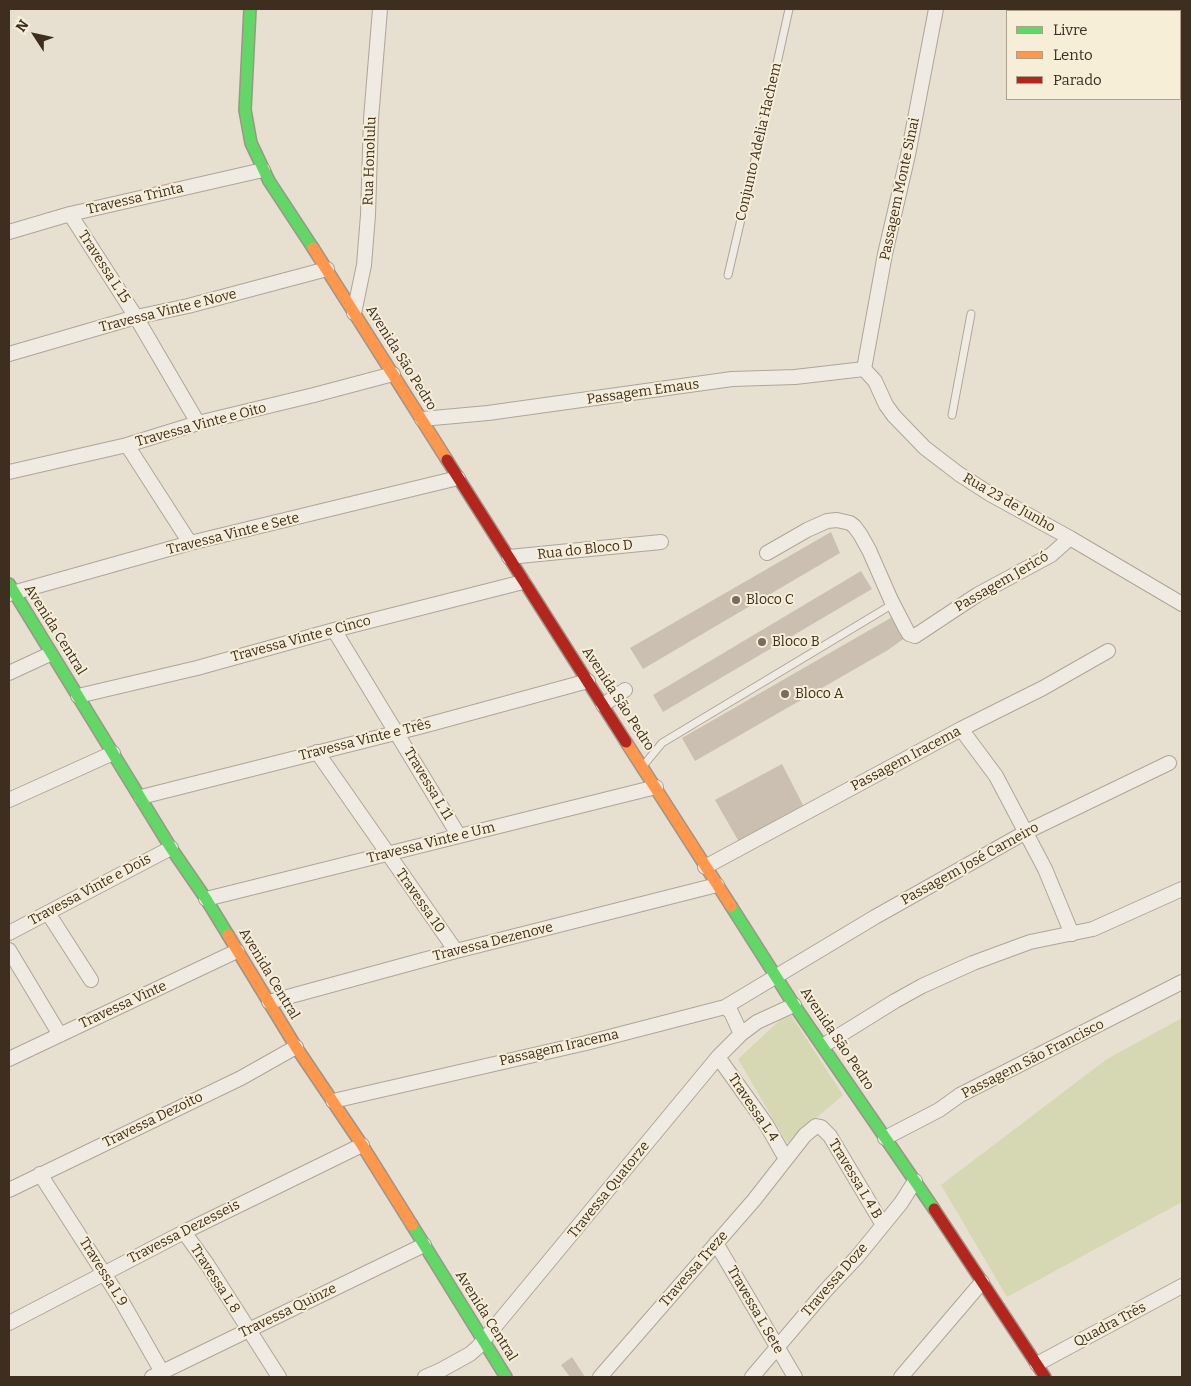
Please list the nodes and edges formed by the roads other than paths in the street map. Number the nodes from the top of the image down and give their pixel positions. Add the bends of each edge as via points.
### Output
1 (250, 9) edge
2 (380, 9) edge
3 (789, 9) edge
4 (936, 9) edge
5 (263, 170) junction
6 (70, 214) junction
7 (9, 232) edge
8 (327, 269) junction
9 (728, 275) dead end
10 (354, 313) junction
11 (971, 314) dead end
12 (136, 317) junction
13 (9, 354) edge
14 (864, 368) junction
15 (393, 374) junction
16 (952, 415) dead end
17 (422, 419) junction
18 (198, 423) junction
19 (127, 445) junction
20 (9, 472) edge
21 (458, 478) junction
22 (1070, 538) junction
23 (660, 542) dead end
24 (190, 543) junction
25 (767, 553) dead end
26 (509, 558) junction
27 (524, 582) junction
28 (11, 591) edge
29 (893, 604) junction
30 (1182, 604) edge
31 (334, 630) junction
32 (1108, 651) dead end
33 (50, 654) junction
34 (9, 673) edge
35 (588, 681) junction
36 (625, 690) dead end
37 (78, 696) junction
38 (603, 706) junction
39 (961, 729) junction
40 (396, 732) junction
41 (317, 752) junction
42 (113, 753) junction
43 (1169, 763) dead end
44 (643, 766) junction
45 (656, 787) junction
46 (141, 797) junction
47 (9, 800) edge
48 (1026, 832) junction
49 (459, 836) junction
50 (171, 848) junction
51 (387, 854) junction
52 (705, 867) junction
53 (717, 886) junction
54 (1182, 889) edge
55 (206, 899) junction
56 (48, 913) junction
57 (9, 933) edge
58 (1072, 934) junction
59 (9, 950) edge
60 (237, 951) junction
61 (456, 951) junction
62 (778, 977) junction
63 (91, 980) dead end
64 (1182, 982) edge
65 (269, 1002) junction
66 (794, 1005) junction
67 (725, 1007) junction
68 (741, 1034) junction
69 (60, 1035) junction
70 (824, 1046) junction
71 (296, 1047) junction
72 (718, 1057) junction
73 (9, 1059) edge
74 (333, 1102) junction
75 (885, 1138) junction
76 (362, 1145) junction
77 (786, 1159) junction
78 (40, 1174) junction
79 (916, 1181) junction
80 (9, 1190) edge
81 (883, 1225) junction
82 (184, 1232) junction
83 (716, 1243) junction
84 (424, 1245) junction
85 (103, 1273) junction
86 (982, 1282) junction
87 (1182, 1286) edge
88 (9, 1323) edge
89 (249, 1331) junction
90 (484, 1340) junction
91 (776, 1348) junction
92 (1037, 1364) junction
93 (157, 1375) edge
94 (279, 1377) edge
95 (425, 1377) edge
96 (506, 1377) edge
97 (600, 1377) edge
98 (752, 1377) edge
99 (795, 1377) edge
100 (901, 1377) edge
101 (1045, 1377) edge

1 - 5 main road, Avenida São Pedro via 246,110 252,143
2 - 10 street, Rua Honolulu via 364,265
3 - 9 lane, Conjunto Adelia Hachem
4 - 14 street, Passagem Monte Sinai
5 - 6 street, Travessa Trinta
5 - 8 main road, Avenida São Pedro
6 - 7 street, Travessa Trinta
6 - 12 street, Travessa L 15
8 - 10 main road, Avenida São Pedro
8 - 12 street, Travessa Vinte e Nove
10 - 15 main road, Avenida São Pedro
11 - 16 lane
12 - 13 street, Travessa Vinte e Nove
12 - 18 street, Travessa L 15
14 - 17 street, Passagem Emaus via 795,377 732,379
14 - 22 street, Rua 23 de Junho via 894,416 925,448 975,485
15 - 17 main road, Avenida São Pedro
15 - 18 street, Travessa Vinte e Oito
17 - 21 main road, Avenida São Pedro
18 - 19 street, Travessa Vinte e Oito
19 - 20 street, Travessa Vinte e Oito
19 - 24 street
21 - 24 street, Travessa Vinte e Sete
21 - 26 main road, Avenida São Pedro
22 - 29 street, Passagem Jericó via 1051,554 977,595 918,635 909,634
22 - 30 street, Rua 23 de Junho
23 - 26 street, Rua do Bloco D
24 - 28 street, Travessa Vinte e Sete
25 - 29 street via 827,521 850,523 869,550
26 - 27 main road, Avenida São Pedro
27 - 31 street, Travessa Vinte e Cinco
27 - 35 main road, Avenida São Pedro
28 - 33 main road, Avenida Central
29 - 44 lane via 662,743
31 - 37 street, Travessa Vinte e Cinco via 197,668
31 - 40 street, Travessa L 11
32 - 39 street, Passagem Iracema
33 - 34 street
33 - 37 main road, Avenida Central
35 - 38 main road, Avenida São Pedro
35 - 40 street, Travessa Vinte e Três
36 - 38 street
37 - 42 main road, Avenida Central
38 - 44 main road, Avenida São Pedro
39 - 48 street via 996,776
39 - 52 street, Passagem Iracema
40 - 41 street, Travessa Vinte e Três
40 - 49 street, Travessa L 11
41 - 46 street, Travessa Vinte e Três
41 - 51 street, Travessa 10
42 - 46 main road, Avenida Central
42 - 47 street
43 - 48 street, Passagem José Carneiro
44 - 45 main road, Avenida São Pedro
45 - 49 street, Travessa Vinte e Um
45 - 52 main road, Avenida São Pedro
46 - 50 main road, Avenida Central
48 - 58 street
48 - 62 street, Passagem José Carneiro via 875,917
49 - 51 street, Travessa Vinte e Um
50 - 55 main road, Avenida Central
50 - 56 street, Travessa Vinte e Dois
51 - 55 street, Travessa Vinte e Um
51 - 61 street, Travessa 10
52 - 53 main road, Avenida São Pedro
53 - 61 street, Travessa Dezenove
53 - 62 main road, Avenida São Pedro
54 - 58 street via 1094,929
55 - 60 main road, Avenida Central
56 - 57 street, Travessa Vinte e Dois
56 - 63 street
58 - 70 street via 1030,942 922,986
59 - 69 street
60 - 65 main road, Avenida Central
60 - 69 street, Travessa Vinte
61 - 65 street, Travessa Dezenove
62 - 66 main road, Avenida São Pedro
62 - 67 street, Passagem Iracema
64 - 75 street, Passagem São Francisco via 960,1095 939,1110
65 - 71 main road, Avenida Central
66 - 68 street, Travessa Quatorze via 757,1022
66 - 70 main road, Avenida São Pedro
67 - 68 street via 731,1012
67 - 74 street, Passagem Iracema
68 - 72 street, Travessa Quatorze
69 - 73 street, Travessa Vinte
70 - 75 main road, Avenida São Pedro
71 - 74 main road, Avenida Central
71 - 78 street, Travessa Dezoito via 241,1078
72 - 77 street, Travessa L 4 via 766,1124
72 - 90 street, Travessa Quatorze
74 - 76 main road, Avenida Central
75 - 79 main road, Avenida São Pedro
76 - 82 street, Travessa Dezesseis
76 - 84 main road, Avenida Central
77 - 81 street, Travessa L 4 B via 811,1128 821,1127 830,1136
77 - 83 street, Travessa Treze
78 - 80 street, Travessa Dezoito
78 - 85 street, Travessa L 9
79 - 81 street, Travessa Doze
79 - 86 main road, Avenida São Pedro
81 - 91 street, Travessa Doze
82 - 85 street, Travessa Dezesseis
82 - 89 street, Travessa L 8
83 - 91 street, Travessa L Sete
83 - 97 street, Travessa Treze
84 - 89 street, Travessa Quinze
84 - 90 main road, Avenida Central
85 - 88 street, Travessa Dezesseis
85 - 93 street, Travessa L 9 via 121,1300
86 - 92 main road, Avenida São Pedro
86 - 100 street
87 - 92 street, Quadra Três
89 - 93 street, Travessa Quinze
89 - 94 street, Travessa L 8
90 - 95 street, Travessa Quatorze via 470,1354
90 - 96 main road, Avenida Central
91 - 98 street, Travessa Doze
91 - 99 street, Travessa L Sete
92 - 101 main road, Avenida São Pedro

